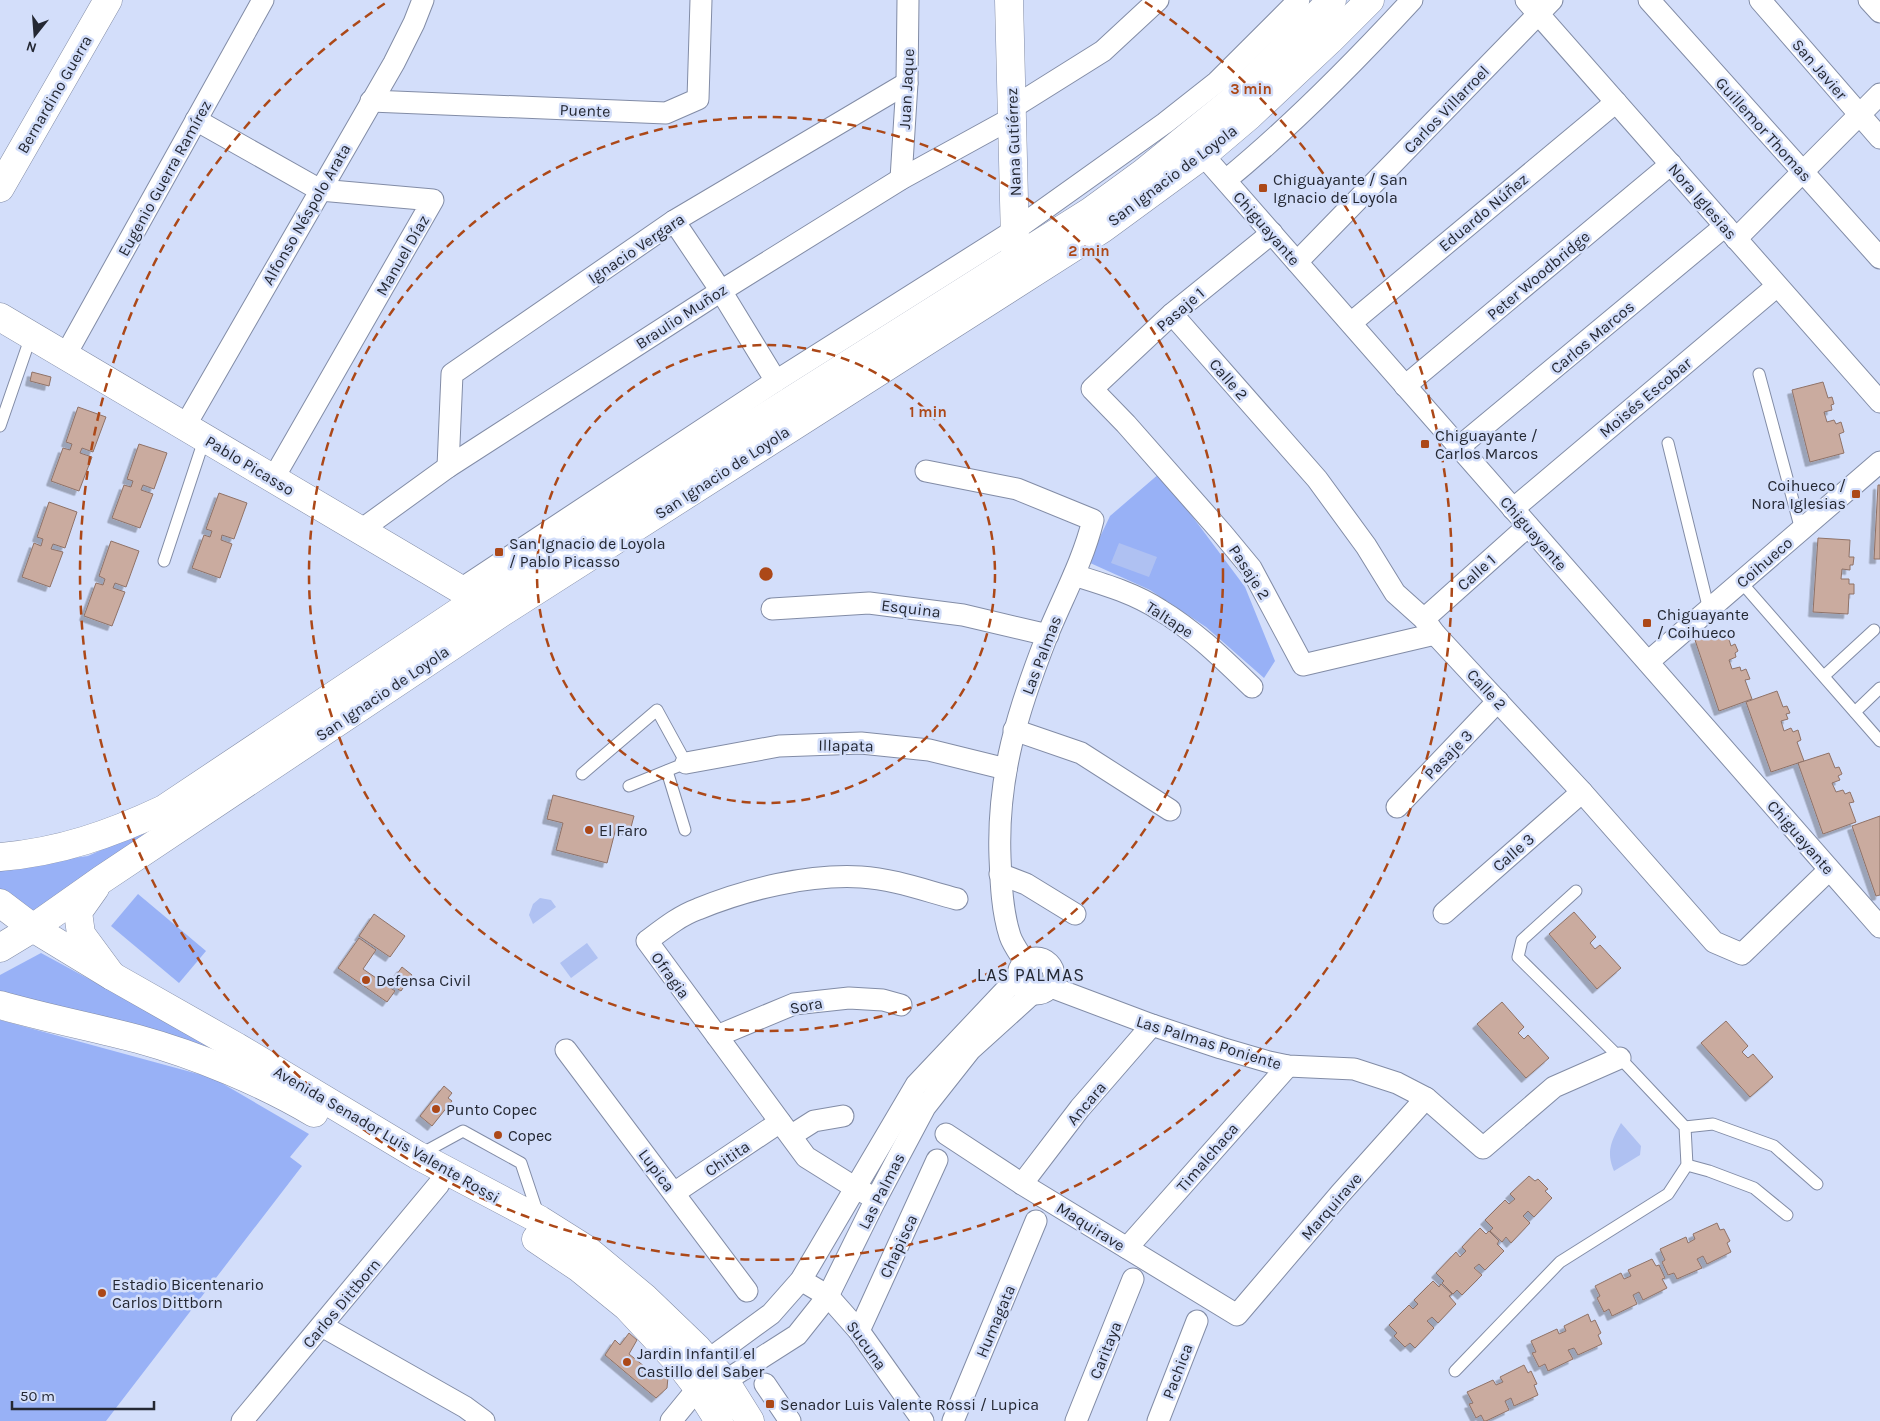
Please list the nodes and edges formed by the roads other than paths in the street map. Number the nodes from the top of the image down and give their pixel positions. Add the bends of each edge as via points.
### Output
1 (108, 0) edge
2 (263, 0) edge
3 (423, 0) edge
4 (701, 0) edge
5 (908, 0) edge
6 (1001, 0) edge
7 (1009, 0) edge
8 (1158, 0) edge
9 (1298, 0) edge
10 (1332, 0) edge
11 (1370, 0) edge
12 (1412, 0) edge
13 (1649, 0) edge
14 (1760, 0) edge
15 (1869, 0) edge
16 (1539, 5) edge
17 (1880, 12) edge
18 (907, 83) junction
19 (1880, 94) edge
20 (371, 101) junction
21 (1616, 102) junction
22 (1012, 113) junction
23 (1860, 114) junction
24 (196, 120) junction
25 (1880, 138) edge
26 (1197, 145) junction
27 (1671, 164) junction
28 (1803, 172) junction
29 (901, 179) junction
30 (1226, 180) junction
31 (0, 188) edge
32 (320, 190) junction
33 (674, 221) junction
34 (1015, 230) junction
35 (1731, 232) junction
36 (1272, 233) junction
37 (1880, 258) edge
38 (1297, 262) junction
39 (1016, 272) junction
40 (1778, 286) junction
41 (721, 290) junction
42 (1172, 314) junction
43 (0, 317) edge
44 (1351, 323) junction
45 (31, 336) junction
46 (65, 356) junction
47 (1759, 374) dead end
48 (776, 381) junction
49 (1405, 386) junction
50 (1092, 389) joint
51 (1880, 402) edge
52 (0, 426) edge
53 (195, 432) junction
54 (1668, 443) dead end
55 (1460, 447) junction
56 (1880, 462) edge
57 (448, 467) junction
58 (926, 472) dead end
59 (273, 479) junction
60 (1513, 509) junction
61 (1528, 526) junction
62 (361, 530) junction
63 (1801, 530) junction
64 (164, 561) dead end
65 (1074, 574) junction
66 (1741, 582) junction
67 (469, 594) junction
68 (772, 609) dead end
69 (1709, 610) junction
70 (500, 613) junction
71 (1429, 626) junction
72 (1874, 630) dead end
73 (1048, 635) junction
74 (1648, 662) junction
75 (1824, 676) junction
76 (1252, 687) dead end
77 (1880, 688) edge
78 (1498, 701) junction
79 (1854, 712) junction
80 (1014, 730) junction
81 (1880, 741) edge
82 (686, 762) junction
83 (1006, 769) junction
84 (667, 772) junction
85 (582, 774) dead end
86 (629, 786) dead end
87 (1582, 792) junction
88 (1398, 807) dead end
89 (1170, 810) dead end
90 (685, 830) dead end
91 (0, 857) edge
92 (1829, 870) junction
93 (1000, 874) junction
94 (101, 880) junction
95 (1576, 891) dead end
96 (957, 899) dead end
97 (0, 903) edge
98 (1444, 913) dead end
99 (1075, 914) dead end
100 (33, 928) junction
101 (1880, 928) edge
102 (0, 948) edge
103 (1022, 969) junction
104 (112, 976) junction
105 (1042, 990) junction
106 (901, 1004) dead end
107 (0, 1005) edge
108 (1152, 1025) junction
109 (717, 1036) junction
110 (566, 1050) dead end
111 (1620, 1058) junction
112 (1288, 1066) junction
113 (1426, 1098) junction
114 (844, 1116) dead end
115 (1685, 1128) junction
116 (786, 1129) junction
117 (946, 1134) dead end
118 (418, 1155) junction
119 (937, 1160) dead end
120 (1687, 1165) junction
121 (439, 1184) junction
122 (1022, 1184) junction
123 (1817, 1184) dead end
124 (854, 1187) junction
125 (674, 1193) junction
126 (876, 1199) junction
127 (1787, 1215) dead end
128 (540, 1220) junction
129 (1036, 1221) dead end
130 (1127, 1248) junction
131 (1133, 1279) dead end
132 (801, 1280) junction
133 (747, 1291) dead end
134 (828, 1296) junction
135 (1238, 1315) joint
136 (1197, 1321) dead end
137 (322, 1326) junction
138 (859, 1331) junction
139 (708, 1360) junction
140 (1454, 1371) dead end
141 (725, 1382) junction
142 (765, 1384) dead end
143 (698, 1388) junction
144 (912, 1418) edge
145 (242, 1421) edge
146 (484, 1421) edge
147 (671, 1421) edge
148 (719, 1421) edge
149 (750, 1421) edge
150 (790, 1421) edge
151 (953, 1421) edge
152 (1076, 1421) edge
153 (1158, 1421) edge

1 - 31 main road, Bernardino Guerra
2 - 24 street, Eugenio Guerra Ramírez
3 - 20 street, Alfonso Néspolo Arata via 405,43
4 - 20 street, Puente via 698,99 666,113
5 - 18 street, Juan Jaque
6 - 7 street
7 - 22 main road, Nana Gutiérrez
8 - 22 street, Braulio Muñoz via 1103,52
9 - 34 street, San Ignacio de Loyola via 1217,82
10 - 26 main road, San Ignacio de Loyola via 1234,99
11 - 26 main road, San Ignacio de Loyola via 1249,116
12 - 30 street via 1274,140
13 - 28 street, Guillemor Thomas
14 - 23 street, San Javier
15 - 17 street
16 - 21 street, Nora Iglesias
16 - 38 street, Carlos Villarroel
18 - 29 street, Juan Jaque
18 - 33 street, Ignacio Vergara
19 - 23 street, Carlos Marcos
20 - 32 street, Alfonso Néspolo Arata
21 - 27 street, Nora Iglesias
21 - 44 street, Eduardo Núñez
22 - 29 street, Braulio Muñoz
22 - 34 main road, Nana Gutiérrez
23 - 25 street, San Javier
23 - 28 street, Carlos Marcos
24 - 32 street, Manuel Díaz
24 - 46 street, Eugenio Guerra Ramírez
26 - 30 street, Chiguayante
26 - 39 main road, San Ignacio de Loyola via 1143,174
27 - 35 street, Nora Iglesias
27 - 49 street, Peter Woodbridge
28 - 35 street, Carlos Marcos
28 - 37 street, Guillemor Thomas
29 - 41 street, Braulio Muñoz
30 - 36 street, Chiguayante
32 - 53 street, Alfonso Néspolo Arata
32 - 59 street, Manuel Díaz via 433,200
33 - 41 street
33 - 57 street, Ignacio Vergara via 452,374
34 - 39 main road, Nana Gutiérrez
34 - 48 street, San Ignacio de Loyola
35 - 40 street, Nora Iglesias
35 - 55 street, Carlos Marcos
36 - 38 street, Chiguayante
36 - 42 street, Pasaje 1
38 - 44 street, Chiguayante
39 - 67 main road, San Ignacio de Loyola
39 - 70 main road, San Ignacio de Loyola
40 - 51 street, Nora Iglesias
40 - 60 street, Moisés Escobar
41 - 48 street
41 - 57 street, Braulio Muñoz
42 - 50 street, Pasaje 1
42 - 71 street, Calle 2 via 1318,479 1366,546 1395,594
43 - 45 main road, Pablo Picasso
44 - 49 street, Chiguayante
45 - 46 main road, Pablo Picasso
45 - 52 lane
46 - 53 main road, Pablo Picasso
47 - 63 lane
48 - 67 street, San Ignacio de Loyola
49 - 55 street, Chiguayante
50 - 71 street, Pasaje 2 via 1251,568 1303,665
53 - 59 main road, Pablo Picasso
53 - 64 lane
54 - 69 lane
55 - 60 street, Chiguayante
56 - 63 street, Coihueco
57 - 62 street, Braulio Muñoz
58 - 65 street, Las Palmas via 1017,489 1093,520
59 - 62 main road, Pablo Picasso
60 - 61 street, Chiguayante
61 - 71 street, Calle 1
61 - 74 street, Chiguayante
62 - 67 main road, Pablo Picasso
63 - 66 street, Coihueco
65 - 73 street, Las Palmas
65 - 76 street, Taltape via 1123,591 1159,609 1186,627
66 - 69 street, Coihueco
66 - 75 lane
67 - 70 main road, Pablo Picasso
67 - 91 main road, San Ignacio de Loyola via 164,809 120,829 68,846
68 - 73 street, Esquina via 869,603 963,616
69 - 74 street, Coihueco
70 - 94 main road, San Ignacio de Loyola
71 - 78 street, Calle 2
72 - 75 lane
73 - 80 street, Las Palmas
74 - 92 street, Chiguayante
75 - 79 lane
77 - 79 lane
78 - 87 street, Calle 2
78 - 88 street, Pasaje 3
79 - 81 lane
80 - 83 street, Las Palmas
80 - 89 street via 1081,753
82 - 83 street, Illapata via 779,746 861,743 929,750
82 - 84 lane
82 - 85 lane via 657,710
83 - 93 street, Las Palmas via 999,826
84 - 86 lane
84 - 90 lane
87 - 92 street, Calle 2 via 1714,942 1742,954
87 - 98 street, Calle 3
92 - 101 street, Chiguayante
93 - 99 street via 1026,884
93 - 103 street, Las Palmas via 1010,938
94 - 100 main road, San Ignacio de Loyola
94 - 104 main road via 78,912 81,934
95 - 111 lane via 1522,940 1518,957
96 - 109 street, Ofragia via 899,883 861,877 822,878 754,891 697,909 670,924 647,941
97 - 100 main road, Avenida Senador Luis Valente Rossi
100 - 102 main road, San Ignacio de Loyola
100 - 104 main road, Avenida Senador Luis Valente Rossi
103 - 105 street, Las Palmas via 1023,987
103 - 105 street via 1031,959 1049,963 1054,975
103 - 124 street, Las Palmas via 916,1085
104 - 118 main road, Avenida Senador Luis Valente Rossi via 237,1046
105 - 108 street, Las Palmas Poniente
105 - 126 street, Las Palmas via 970,1050 944,1081 925,1107
106 - 109 street, Sora via 849,998 794,1004
107 - 121 main road, Avenida Senador Luis Valente Rossi via 138,1039 191,1056 302,1106
108 - 112 street, Las Palmas Poniente
108 - 122 street, Ancara via 1080,1108
109 - 116 street, Ofragia
110 - 125 street, Lupica
111 - 113 street, Las Palmas Poniente via 1554,1087 1483,1148
111 - 115 lane
112 - 113 street, Las Palmas Poniente via 1354,1069 1397,1083
112 - 130 street, Timalchaca
113 - 135 street, Marquirave
114 - 116 street, Chitita
115 - 120 lane
115 - 123 lane via 1713,1124 1774,1146
116 - 124 street, Ofragia via 806,1157
116 - 125 street, Chitita
117 - 122 street, Maquirave
118 - 128 main road, Avenida Senador Luis Valente Rossi
118 - 128 lane via 463,1131 521,1164
119 - 138 street, Chapisca
120 - 127 lane via 1754,1188
120 - 140 lane via 1668,1194 1560,1262
121 - 137 street, Carlos Dittborn
121 - 143 main road, Avenida Senador Luis Valente Rossi via 520,1229 579,1268 627,1307
122 - 130 street, Maquirave
124 - 126 street, Ofragia
124 - 132 street, Las Palmas
125 - 133 street, Lupica
126 - 134 street, Las Palmas
128 - 139 main road, Avenida Senador Luis Valente Rossi via 586,1249 645,1298
129 - 151 street, Humagata
130 - 135 street, Maquirave
131 - 152 street, Caritaya
132 - 134 street, Sucuna
132 - 139 street, Las Palmas via 771,1314
134 - 138 street, Sucuna
134 - 141 street, Las Palmas via 797,1335
136 - 153 street, Pachica
137 - 145 street, Carlos Dittborn
137 - 146 street
138 - 144 street, Sucuna
139 - 141 main road, Avenida Senador Luis Valente Rossi
139 - 143 street
141 - 143 street
141 - 149 main road, Avenida Senador Luis Valente Rossi
142 - 150 street
143 - 147 street
143 - 148 main road, Avenida Senador Luis Valente Rossi

